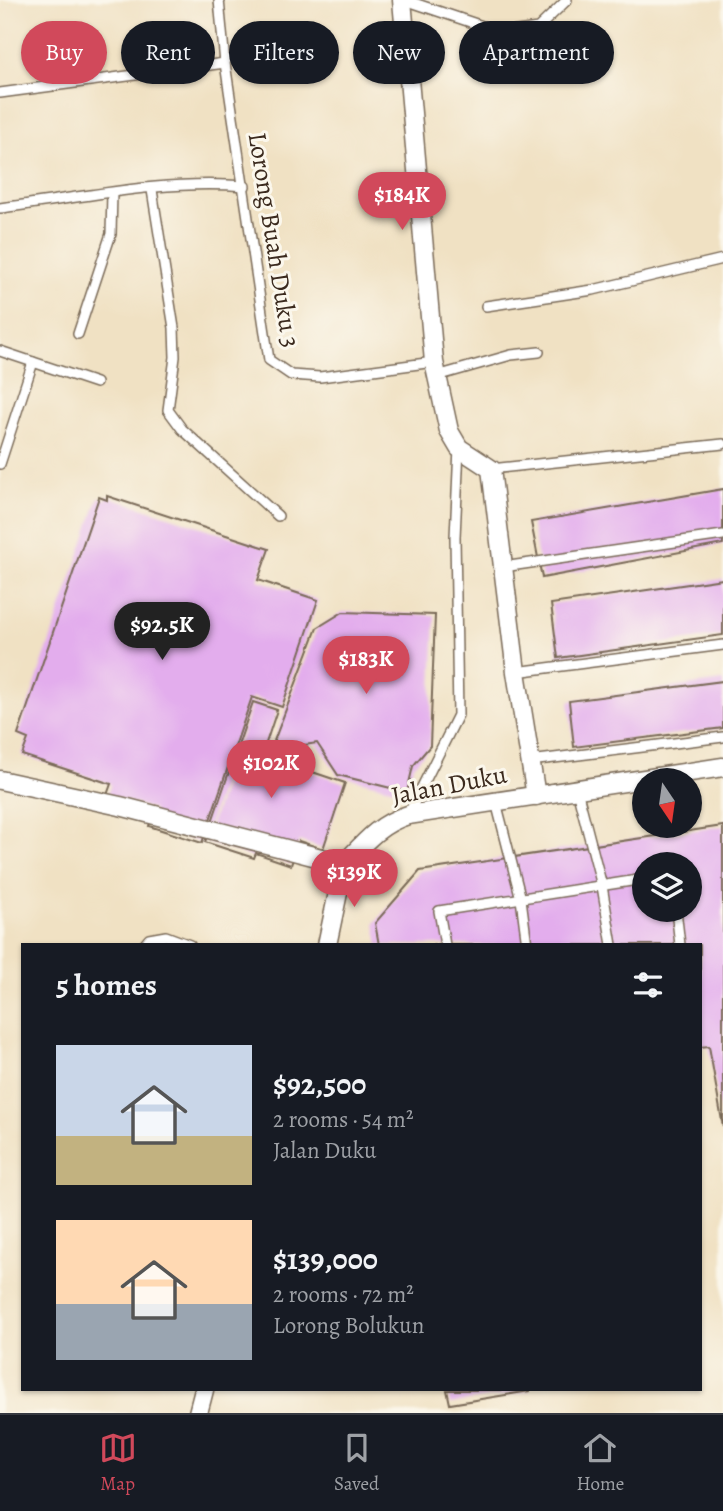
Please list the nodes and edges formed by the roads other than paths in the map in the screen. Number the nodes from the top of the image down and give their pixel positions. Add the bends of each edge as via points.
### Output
1 (219, 0) edge
2 (403, 0) edge
3 (567, 0) edge
4 (225, 64) junction
5 (0, 93) edge
6 (246, 186) junction
7 (152, 190) junction
8 (112, 193) junction
9 (0, 208) edge
10 (723, 259) edge
11 (486, 306) dead end
12 (78, 334) dead end
13 (0, 351) edge
14 (540, 352) dead end
15 (33, 362) junction
16 (435, 369) junction
17 (96, 383) dead end
18 (723, 444) edge
19 (459, 448) junction
20 (0, 464) edge
21 (491, 469) junction
22 (278, 516) dead end
23 (723, 535) edge
24 (503, 567) junction
25 (723, 645) edge
26 (516, 672) junction
27 (723, 737) edge
28 (530, 761) junction
29 (723, 767) edge
30 (0, 780) edge
31 (577, 789) junction
32 (536, 796) junction
33 (496, 802) junction
34 (408, 815) junction
35 (344, 864) junction
36 (632, 881) edge
37 (602, 886) junction
38 (521, 898) junction
39 (677, 922) edge
40 (146, 943) edge
41 (185, 943) edge
42 (327, 943) edge
43 (445, 943) edge
44 (527, 943) edge
45 (612, 943) edge
46 (680, 943) edge
47 (204, 1391) edge
48 (198, 1413) edge

1 - 4 lane, Lorong Buah Duku 3
2 - 3 lane via 503,33 538,28
2 - 16 street
4 - 5 lane
4 - 6 lane, Lorong Buah Duku 3
6 - 7 lane via 207,184
6 - 16 lane, Lorong Buah Duku 3 via 269,360 291,375 320,377
7 - 8 lane
7 - 22 lane via 174,328 168,410 174,421
8 - 9 lane
8 - 12 lane via 111,234
10 - 11 lane via 593,290
13 - 15 lane
14 - 16 lane, Lorong Buah Duku 3
15 - 17 lane
15 - 20 lane
16 - 19 street via 449,430
18 - 21 lane
19 - 21 street
19 - 34 lane via 455,537 458,715
21 - 24 street
23 - 24 lane
24 - 26 street
25 - 26 lane
26 - 28 street
27 - 28 lane
28 - 32 street
29 - 31 street, Jalan Duku
30 - 35 street
31 - 32 street, Jalan Duku
31 - 37 lane
32 - 33 street, Jalan Duku
33 - 34 street, Jalan Duku
33 - 38 lane
34 - 35 street, Jalan Duku via 388,821
35 - 42 street
36 - 37 lane
37 - 38 lane
37 - 45 lane
38 - 43 lane via 439,912
38 - 44 lane
39 - 46 lane
40 - 41 lane via 166,936
47 - 48 street

